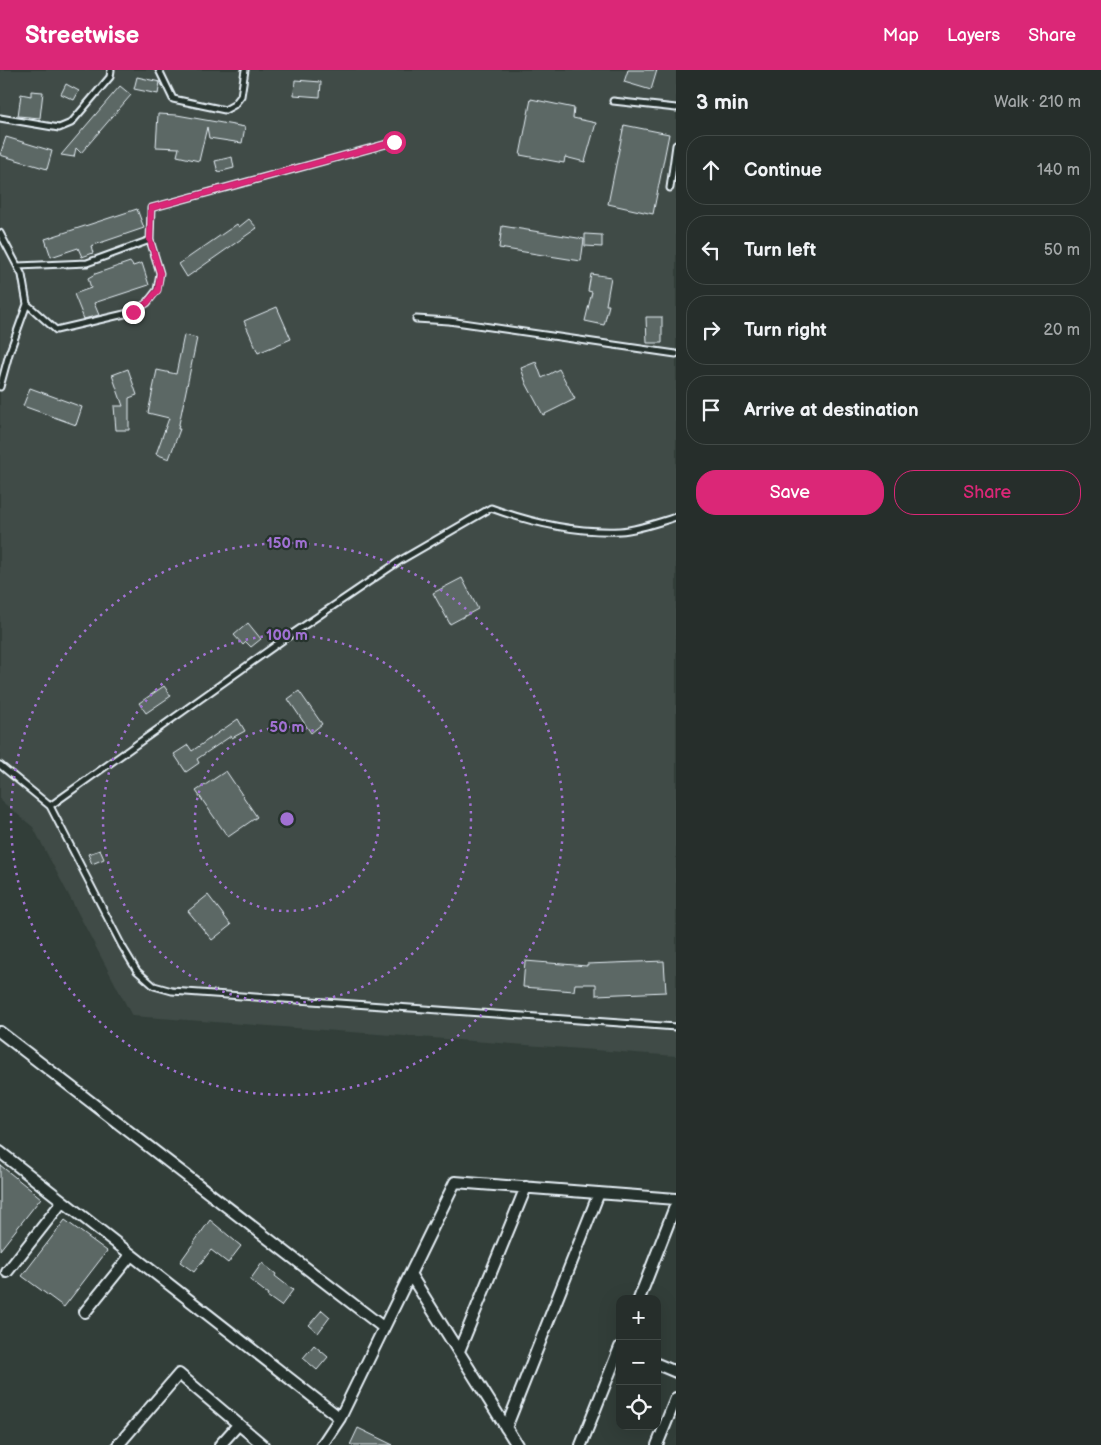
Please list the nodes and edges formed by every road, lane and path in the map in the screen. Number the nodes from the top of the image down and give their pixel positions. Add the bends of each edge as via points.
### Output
1 (111, 70) edge
2 (159, 70) edge
3 (244, 70) edge
4 (613, 101) dead end
5 (676, 108) edge
6 (0, 118) edge
7 (394, 142) dead end
8 (676, 145) edge
9 (670, 188) dead end
10 (0, 233) edge
11 (150, 240) junction
12 (18, 266) junction
13 (28, 304) junction
14 (416, 319) dead end
15 (676, 354) edge
16 (2, 369) edge
17 (0, 387) edge
18 (676, 517) edge
19 (0, 765) edge
20 (50, 806) junction
21 (676, 1027) edge
22 (0, 1032) edge
23 (0, 1152) edge
24 (526, 1187) junction
25 (599, 1193) junction
26 (676, 1198) edge
27 (62, 1202) junction
28 (676, 1204) edge
29 (131, 1255) junction
30 (7, 1272) dead end
31 (410, 1274) junction
32 (641, 1295) edge
33 (85, 1312) dead end
34 (384, 1328) junction
35 (459, 1351) junction
36 (616, 1358) edge
37 (661, 1366) edge
38 (676, 1372) edge
39 (676, 1398) edge
40 (340, 1418) junction
41 (238, 1425) junction
42 (506, 1428) junction
43 (118, 1445) edge
44 (220, 1445) edge
45 (263, 1445) edge
46 (322, 1445) edge
47 (517, 1445) edge
48 (581, 1445) edge
49 (657, 1445) edge

1 - 6 lane via 110,77 71,123 59,128
2 - 3 lane via 173,99 225,110 241,96
4 - 5 lane
7 - 11 lane via 151,208
8 - 9 lane
10 - 12 lane
11 - 12 lane via 87,263
11 - 13 lane via 160,273 158,290 133,312 56,330
12 - 13 lane
13 - 16 lane
14 - 15 lane
16 - 17 lane
18 - 20 lane via 621,531 574,530 491,508 385,571
19 - 20 lane
20 - 21 lane via 122,946 137,971 154,986 172,991
22 - 34 street
23 - 27 street
24 - 25 street
24 - 31 street via 455,1182
24 - 35 street
25 - 26 street
25 - 42 street
27 - 29 street
27 - 30 street
28 - 32 street
29 - 33 street
29 - 40 street
31 - 34 street
31 - 35 street
34 - 40 street
35 - 42 street
36 - 48 street
37 - 38 street
39 - 49 street
40 - 46 street
41 - 43 street via 178,1374
41 - 44 street
41 - 45 street
42 - 47 street

